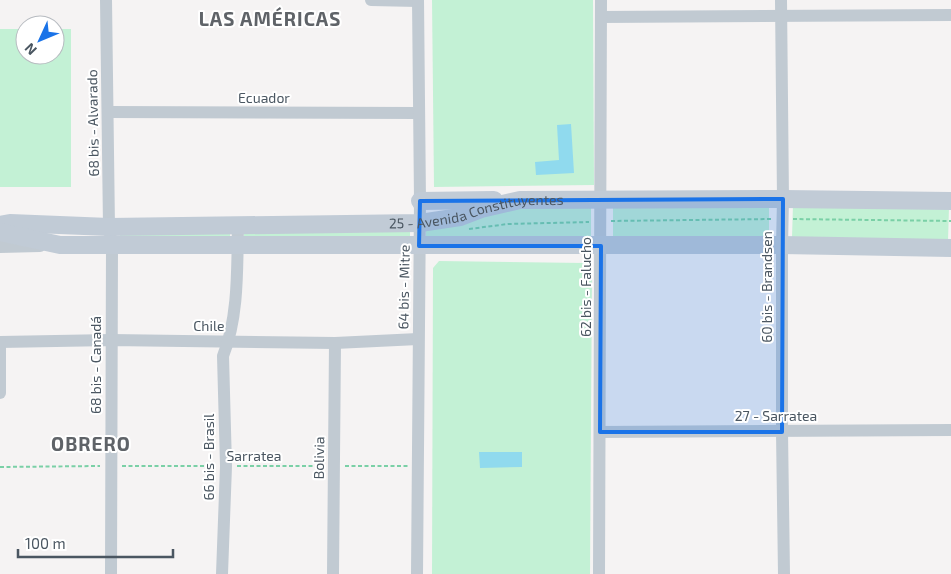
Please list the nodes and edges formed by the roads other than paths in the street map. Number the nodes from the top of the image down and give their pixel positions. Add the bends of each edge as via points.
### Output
1 (106, 0) edge
2 (371, 0) edge
3 (418, 0) edge
4 (601, 0) edge
5 (781, 0) edge
6 (951, 15) edge
7 (780, 16) junction
8 (601, 17) junction
9 (108, 112) junction
10 (419, 113) junction
11 (783, 199) junction
12 (520, 200) junction
13 (601, 200) junction
14 (420, 201) junction
15 (951, 201) edge
16 (420, 223) junction
17 (0, 225) edge
18 (238, 225) junction
19 (109, 227) junction
20 (0, 232) edge
21 (782, 245) junction
22 (60, 246) junction
23 (112, 246) junction
24 (238, 246) junction
25 (419, 246) junction
26 (601, 246) junction
27 (0, 247) edge
28 (951, 248) edge
29 (418, 339) junction
30 (111, 340) junction
31 (229, 341) junction
32 (0, 342) edge
33 (336, 343) junction
34 (0, 393) edge
35 (951, 430) edge
36 (600, 432) junction
37 (782, 432) junction
38 (110, 574) edge
39 (222, 574) edge
40 (333, 574) edge
41 (417, 574) edge
42 (599, 574) edge
43 (784, 574) edge

1 - 9 street, 68 bis - Alvarado
2 - 3 street
3 - 10 street, 64 bis - Mitre
4 - 8 street, 62 bis - Falucho
5 - 7 street, 60 bis - Brandsen
6 - 7 street
7 - 8 street
7 - 11 street, 60 bis - Brandsen
8 - 13 street, 62 bis - Falucho
9 - 10 street, Ecuador
9 - 19 street, 68 bis - Alvarado
10 - 14 street, 64 bis - Mitre
11 - 13 main road, 25 - Avenida Constituyentes
11 - 15 main road, 25 - Avenida Constituyentes
11 - 21 street, 60 bis - Brandsen
12 - 13 main road, 25 - Avenida Constituyentes
12 - 14 main road
12 - 16 main road, 25 - Avenida Constituyentes via 460,217
13 - 26 street, 62 bis - Falucho
14 - 16 street, 64 bis - Mitre
16 - 18 main road, 25 - Avenida Constituyentes
16 - 25 street, 64 bis - Mitre
17 - 19 main road, 25 - Avenida Constituyentes
18 - 19 main road, 25 - Avenida Constituyentes
18 - 24 street, 66 bis - Brasil
19 - 23 street, 68 bis - Alvarado
20 - 22 main road, 25 - Avenida Constituyentes
21 - 26 main road, 25 - Avenida Constituyentes
21 - 28 main road, 25 - Avenida Constituyentes
21 - 37 street, 60 bis - Brandsen
22 - 23 main road, 25 - Avenida Constituyentes
22 - 27 street, 25 - Avenida Constituyentes
23 - 24 main road, 25 - Avenida Constituyentes
23 - 30 street, 68 bis - Canadá
24 - 25 main road, 25 - Avenida Constituyentes
24 - 31 street, 66 bis - Brasil via 234,322
25 - 26 main road, 25 - Avenida Constituyentes
25 - 29 street, 64 bis - Mitre
26 - 36 street, 62 bis - Falucho
29 - 33 street, Chile
29 - 41 street, 64 bis - Mitre
30 - 31 street, Chile
30 - 32 street, Chile
30 - 38 street, 68 bis - Canadá
31 - 33 street, Chile
31 - 39 street, 66 bis - Brasil via 223,356 226,466
32 - 34 street
33 - 40 street, Bolivia
35 - 37 street, 27 - Sarratea
36 - 37 street, 27 - Sarratea
36 - 42 street, 62 bis - Falucho
37 - 43 street, 60 bis - Brandsen

